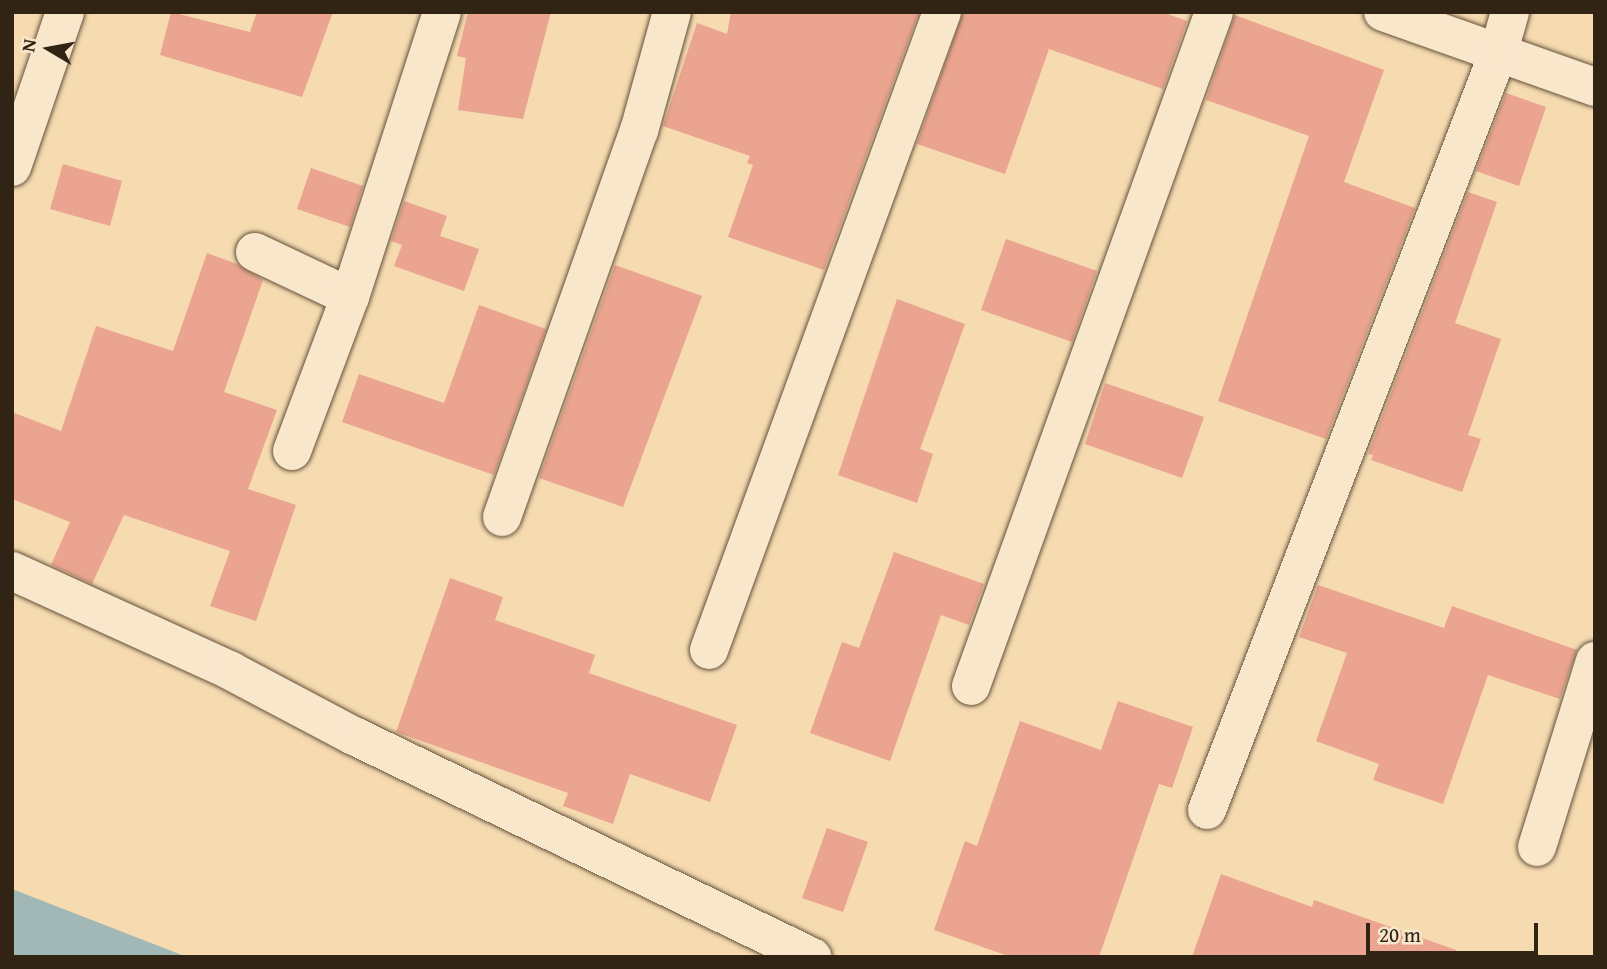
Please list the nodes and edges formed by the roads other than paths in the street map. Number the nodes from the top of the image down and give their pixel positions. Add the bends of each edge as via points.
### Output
1 (65, 12) edge
2 (442, 12) edge
3 (672, 12) edge
4 (942, 12) edge
5 (1214, 12) edge
6 (1383, 12) edge
7 (1510, 12) edge
8 (1499, 51) junction
9 (1595, 87) edge
10 (12, 167) edge
11 (256, 252) dead end
12 (350, 297) junction
13 (292, 451) dead end
14 (502, 517) dead end
15 (12, 571) edge
16 (709, 650) dead end
17 (1595, 661) edge
18 (971, 686) dead end
19 (1207, 810) dead end
20 (1537, 847) dead end
21 (811, 957) edge

1 - 10 street
2 - 12 street
3 - 14 street via 639,131
4 - 16 street
5 - 18 street
6 - 8 street
7 - 8 street
8 - 9 street
8 - 19 street
11 - 12 street
12 - 13 street
15 - 21 street via 231,671 354,736
17 - 20 street

